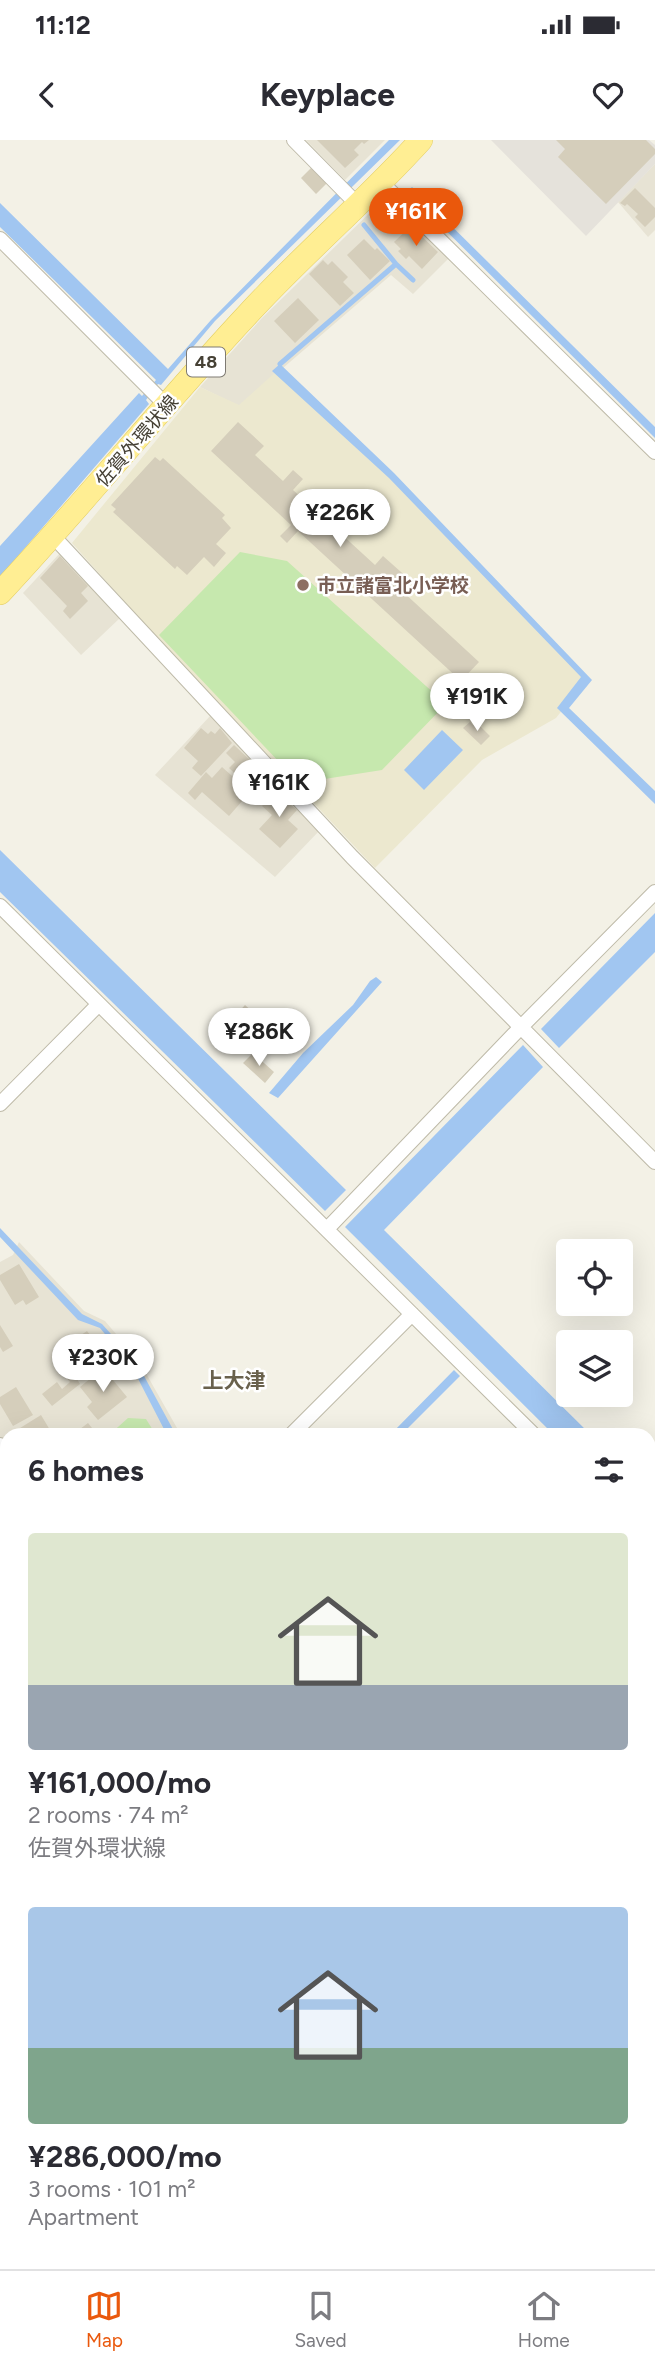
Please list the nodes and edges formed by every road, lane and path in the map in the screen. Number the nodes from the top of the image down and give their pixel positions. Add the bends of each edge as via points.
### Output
1 (294, 140) edge
2 (421, 140) edge
3 (382, 183) junction
4 (349, 196) junction
5 (0, 239) edge
6 (157, 395) junction
7 (655, 452) edge
8 (53, 536) junction
9 (0, 593) edge
10 (655, 892) edge
11 (0, 906) edge
12 (99, 1004) junction
13 (520, 1028) junction
14 (0, 1104) edge
15 (655, 1162) edge
16 (327, 1230) junction
17 (412, 1314) junction
18 (298, 1428) edge
19 (527, 1428) edge

1 - 4 street
2 - 3 main road, 佐賀外環状線 / 48
3 - 4 main road, 佐賀外環状線 / 48
3 - 7 street
4 - 6 main road, 佐賀外環状線 / 48 via 249,312
5 - 6 street
6 - 8 main road, 佐賀外環状線 / 48
8 - 9 main road, 佐賀外環状線 / 48
8 - 13 street via 352,857
10 - 13 street
11 - 12 street
12 - 14 street
12 - 16 street
13 - 15 street
13 - 16 street
16 - 17 street
17 - 18 street
17 - 19 street

